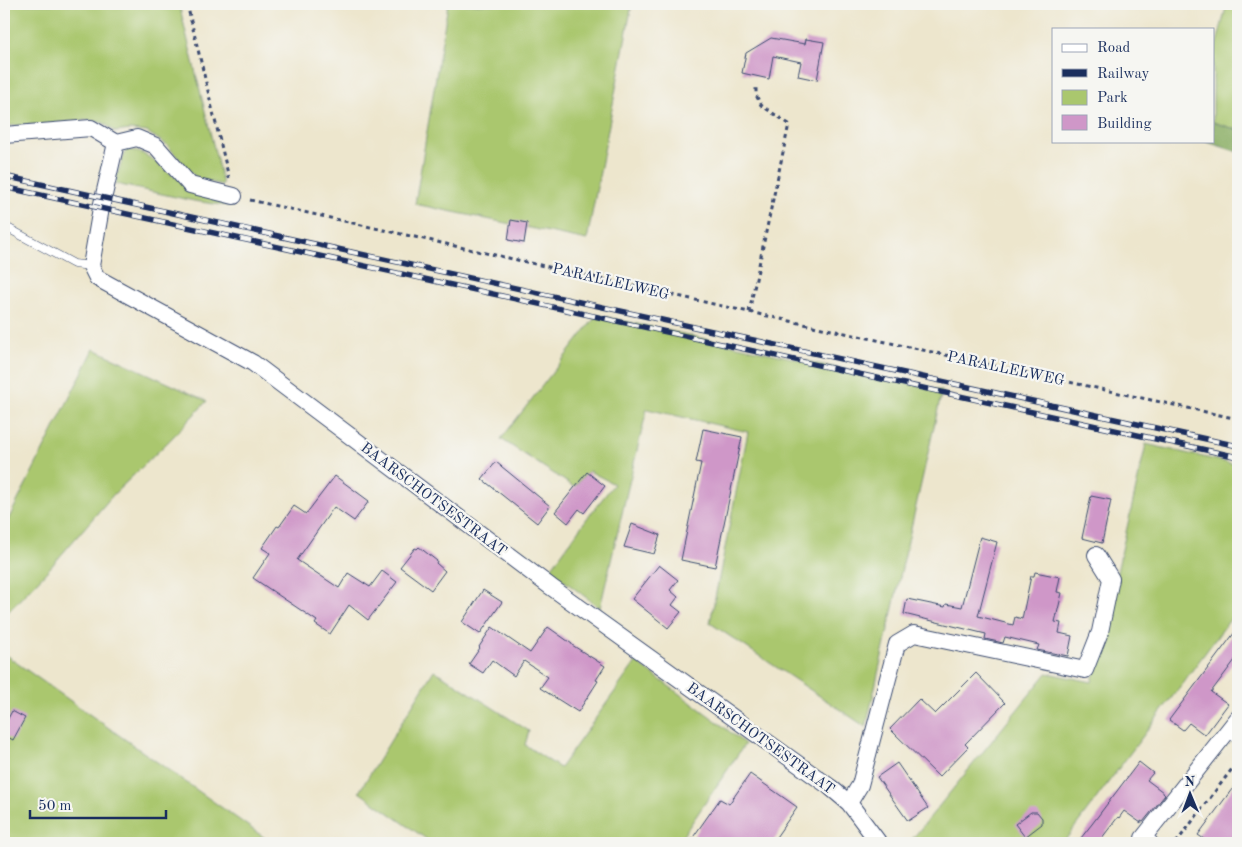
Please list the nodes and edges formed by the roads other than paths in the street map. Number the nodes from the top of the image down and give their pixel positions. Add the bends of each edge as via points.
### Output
1 (4, 136) edge
2 (116, 143) junction
3 (234, 196) road end
4 (4, 226) edge
5 (90, 266) junction
6 (1096, 555) dead end
7 (1238, 718) edge
8 (1233, 736) edge
9 (849, 803) junction
10 (1147, 841) edge
11 (879, 843) edge

1 - 2 street via 91,128
2 - 3 street via 137,138 156,146 190,185
2 - 5 street
4 - 5 lane via 74,264
5 - 9 street, BAARSCHOTSESTRAAT via 97,278 253,363 551,587
6 - 9 street, BAARSCHOTSESTRAAT via 1111,579 1100,632 1085,670 914,634 897,644 860,786
7 - 8 street
8 - 10 street
9 - 11 street, BAARSCHOTSESTRAAT

